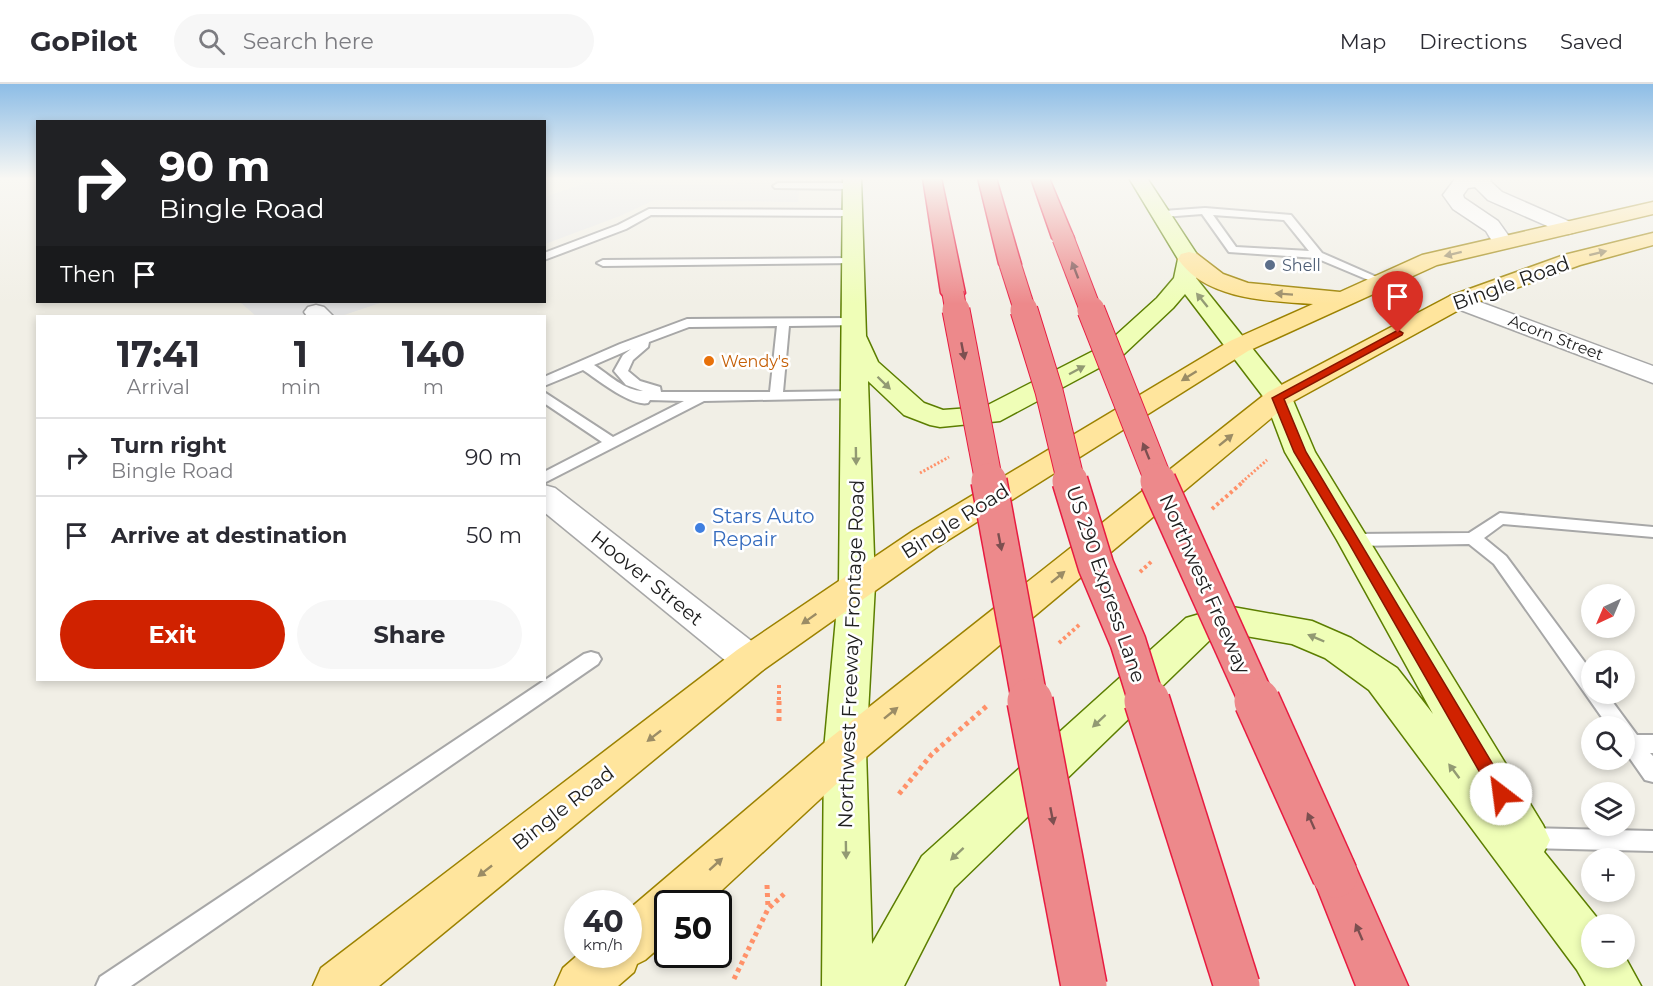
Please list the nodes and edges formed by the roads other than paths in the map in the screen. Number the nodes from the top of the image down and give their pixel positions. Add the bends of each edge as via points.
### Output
1 (634, 220) edge
2 (851, 220) edge
3 (939, 220) edge
4 (998, 220) edge
5 (1056, 220) edge
6 (1166, 220) edge
7 (1212, 220) edge
8 (1290, 220) edge
9 (1484, 220) edge
10 (1550, 220) edge
11 (1602, 220) edge
12 (1568, 228) junction
13 (1653, 239) edge
14 (1502, 242) junction
15 (1318, 255) junction
16 (546, 256) edge
17 (852, 261) junction
18 (603, 263) dead end
19 (1187, 269) junction
20 (1382, 282) junction
21 (1466, 298) junction
22 (1342, 299) junction
23 (783, 323) junction
24 (854, 328) junction
25 (662, 332) junction
26 (1239, 346) junction
27 (624, 347) junction
28 (585, 364) junction
29 (1653, 375) edge
30 (609, 380) junction
31 (546, 381) edge
32 (636, 395) junction
33 (855, 395) junction
34 (776, 396) junction
35 (546, 397) edge
36 (695, 397) junction
37 (1278, 398) junction
38 (666, 415) junction
39 (612, 443) junction
40 (546, 477) edge
41 (546, 497) edge
42 (1653, 532) edge
43 (1473, 538) junction
44 (1354, 540) junction
45 (857, 585) junction
46 (591, 659) dead end
47 (764, 673) junction
48 (1581, 673) edge
49 (1635, 738) edge
50 (1653, 744) edge
51 (1635, 748) edge
52 (845, 750) junction
53 (1653, 773) edge
54 (1526, 838) junction
55 (1653, 841) edge
56 (688, 890) edge
57 (654, 920) edge
58 (642, 931) edge
59 (1581, 931) edge
60 (1581, 938) edge
61 (601, 968) edge
62 (109, 986) edge
63 (339, 986) edge
64 (581, 986) edge
65 (848, 986) edge
66 (877, 986) edge
67 (1084, 986) edge
68 (1237, 986) edge
69 (1382, 986) edge

1 - 16 lane
2 - 17 main road, Northwest Freeway Frontage Road
3 -> 67 highway, bridge
4 - 68 highway, US 290 Express Lane, bridge via 1096,566 1128,642
69 -> 5 highway, Northwest Freeway, bridge via 1148,458
6 - 19 main road
7 - 15 lane via 1233,250
8 - 15 lane
9 - 14 street
10 - 12 street
11 - 12 main road, Bingle Road
12 - 14 main road, Bingle Road
12 - 21 main road via 1569,239 1561,245
21 -> 13 main road, Bingle Road via 1572,260
14 -> 20 main road, Bingle Road via 1430,260
15 - 20 lane
17 - 18 lane
17 - 24 main road, Northwest Freeway Frontage Road
22 -> 19 main road via 1262,292
24 -> 19 main road via 867,366 914,409 940,419 990,415 1114,350 1165,303
26 -> 19 main road
20 - 22 main road, Bingle Road
21 - 29 street, Acorn Street
21 - 37 main road, Bingle Road
22 - 26 main road, Bingle Road
23 - 24 lane
23 - 25 lane via 687,323
23 - 34 lane
24 - 33 main road, Northwest Freeway Frontage Road
25 - 27 lane
25 - 36 lane via 628,357 621,371 623,376 643,387
26 - 37 main road
26 -> 45 main road, Bingle Road
27 - 28 lane
27 - 30 lane via 609,362
28 - 30 lane
28 - 31 lane
30 - 32 lane
32 - 36 lane
32 - 38 lane
33 - 34 lane
33 -> 45 main road, Northwest Freeway Frontage Road
34 - 36 lane
35 - 39 lane
36 - 38 lane
37 - 44 main road via 1300,452
52 -> 37 main road, Bingle Road
38 - 39 lane
39 - 40 lane
41 - 47 street, Hoover Street
42 - 43 lane via 1500,518
43 - 44 lane
43 - 48 lane via 1500,560
44 - 54 main road
45 -> 47 main road, Bingle Road
45 - 52 main road, Northwest Freeway Frontage Road
46 - 62 lane
47 -> 63 main road, Bingle Road
49 - 50 lane
51 - 53 lane
56 -> 52 main road, Bingle Road
52 -> 65 main road, Northwest Freeway Frontage Road
54 - 55 lane
54 - 59 main road
57 - 58 main road
60 -> 66 main road via 1383,679 1338,648 1299,631 1227,618 1199,628 938,872
61 - 64 main road

